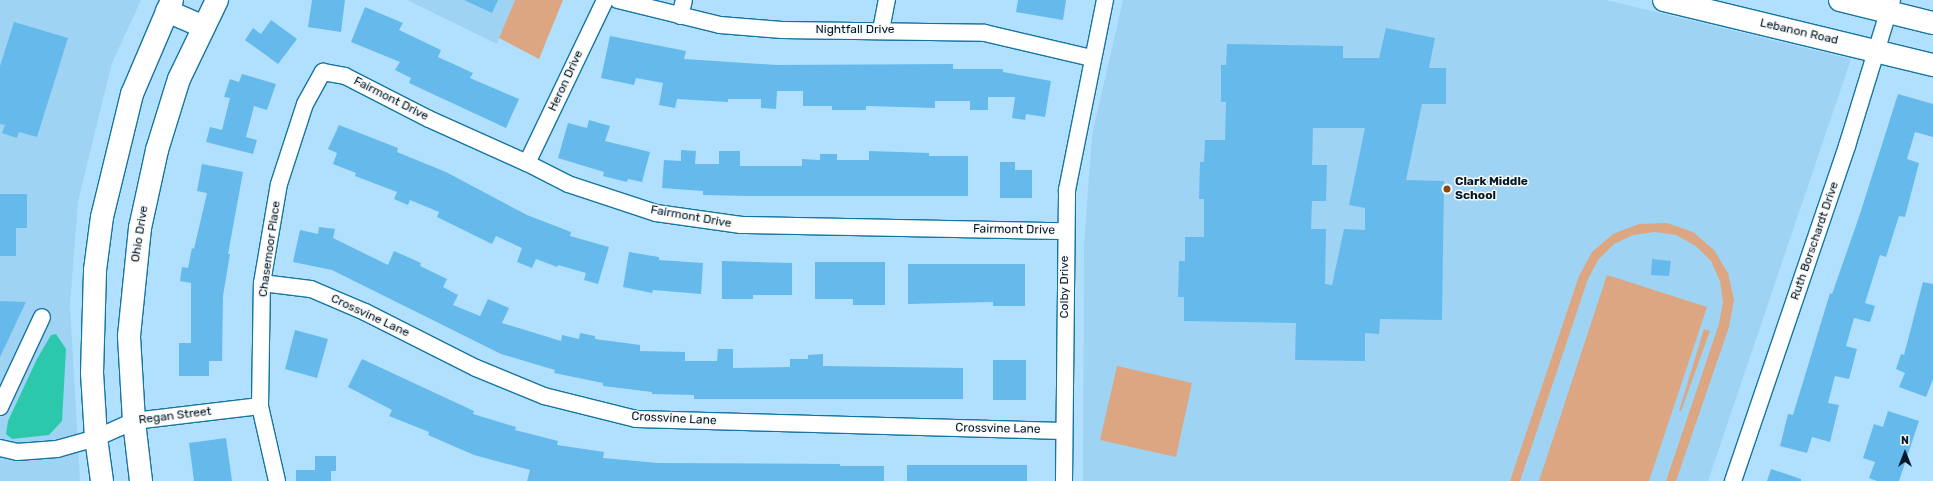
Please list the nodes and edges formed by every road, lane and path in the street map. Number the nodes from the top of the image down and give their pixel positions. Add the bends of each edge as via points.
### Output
1 (217, 0) edge
2 (605, 0) edge
3 (618, 0) edge
4 (684, 0) edge
5 (887, 0) edge
6 (1105, 0) edge
7 (1664, 0) edge
8 (1840, 0) edge
9 (169, 5) edge
10 (1890, 6) edge
11 (680, 16) junction
12 (1933, 23) edge
13 (204, 27) junction
14 (881, 30) junction
15 (1878, 51) junction
16 (1092, 58) junction
17 (1933, 65) edge
18 (323, 72) joint
19 (527, 163) junction
20 (1065, 231) junction
21 (262, 283) junction
22 (42, 317) dead end
23 (260, 406) junction
24 (0, 408) edge
25 (134, 421) junction
26 (1064, 431) junction
27 (96, 438) junction
28 (0, 448) edge
29 (102, 481) edge
30 (141, 481) edge
31 (277, 481) edge
32 (1064, 481) edge
33 (1734, 481) edge

1 - 13 main road, Ohio Drive
2 - 19 street, Heron Drive
3 - 11 street, Nightfall Drive
4 - 11 street
5 - 14 street
6 - 16 street, Colby Drive
7 - 15 main road, Lebanon Road
8 - 10 main road
9 - 13 main road
9 - 27 main road via 132,94 102,217 95,270 93,322 92,373
10 - 12 main road
10 - 15 street, Ruth Borschardt Drive
11 - 14 street, Nightfall Drive via 720,25 782,30
13 - 25 main road, Ohio Drive via 179,79 147,188 140,228 129,336
14 - 16 street, Nightfall Drive via 998,35
15 - 17 main road, Lebanon Road
15 - 33 street, Ruth Borschardt Drive
16 - 20 street, Colby Drive via 1067,190
18 - 19 street, Fairmont Drive via 345,76 429,119
18 - 21 street, Chasemoor Place via 305,104 279,184
19 - 20 street, Fairmont Drive via 568,184 656,213 741,225
20 - 26 street, Colby Drive
21 - 23 street, Chasemoor Place
21 - 26 street, Crossvine Lane via 311,289 365,312 476,368 544,396 636,420
22 - 24 street
23 - 25 street, Regan Street
23 - 31 street, Chasemoor Place
25 - 27 street, Regan Street
25 - 30 main road, Ohio Drive
26 - 32 street, Colby Drive
27 - 28 street, Regan Street via 57,449 17,452
27 - 29 main road

